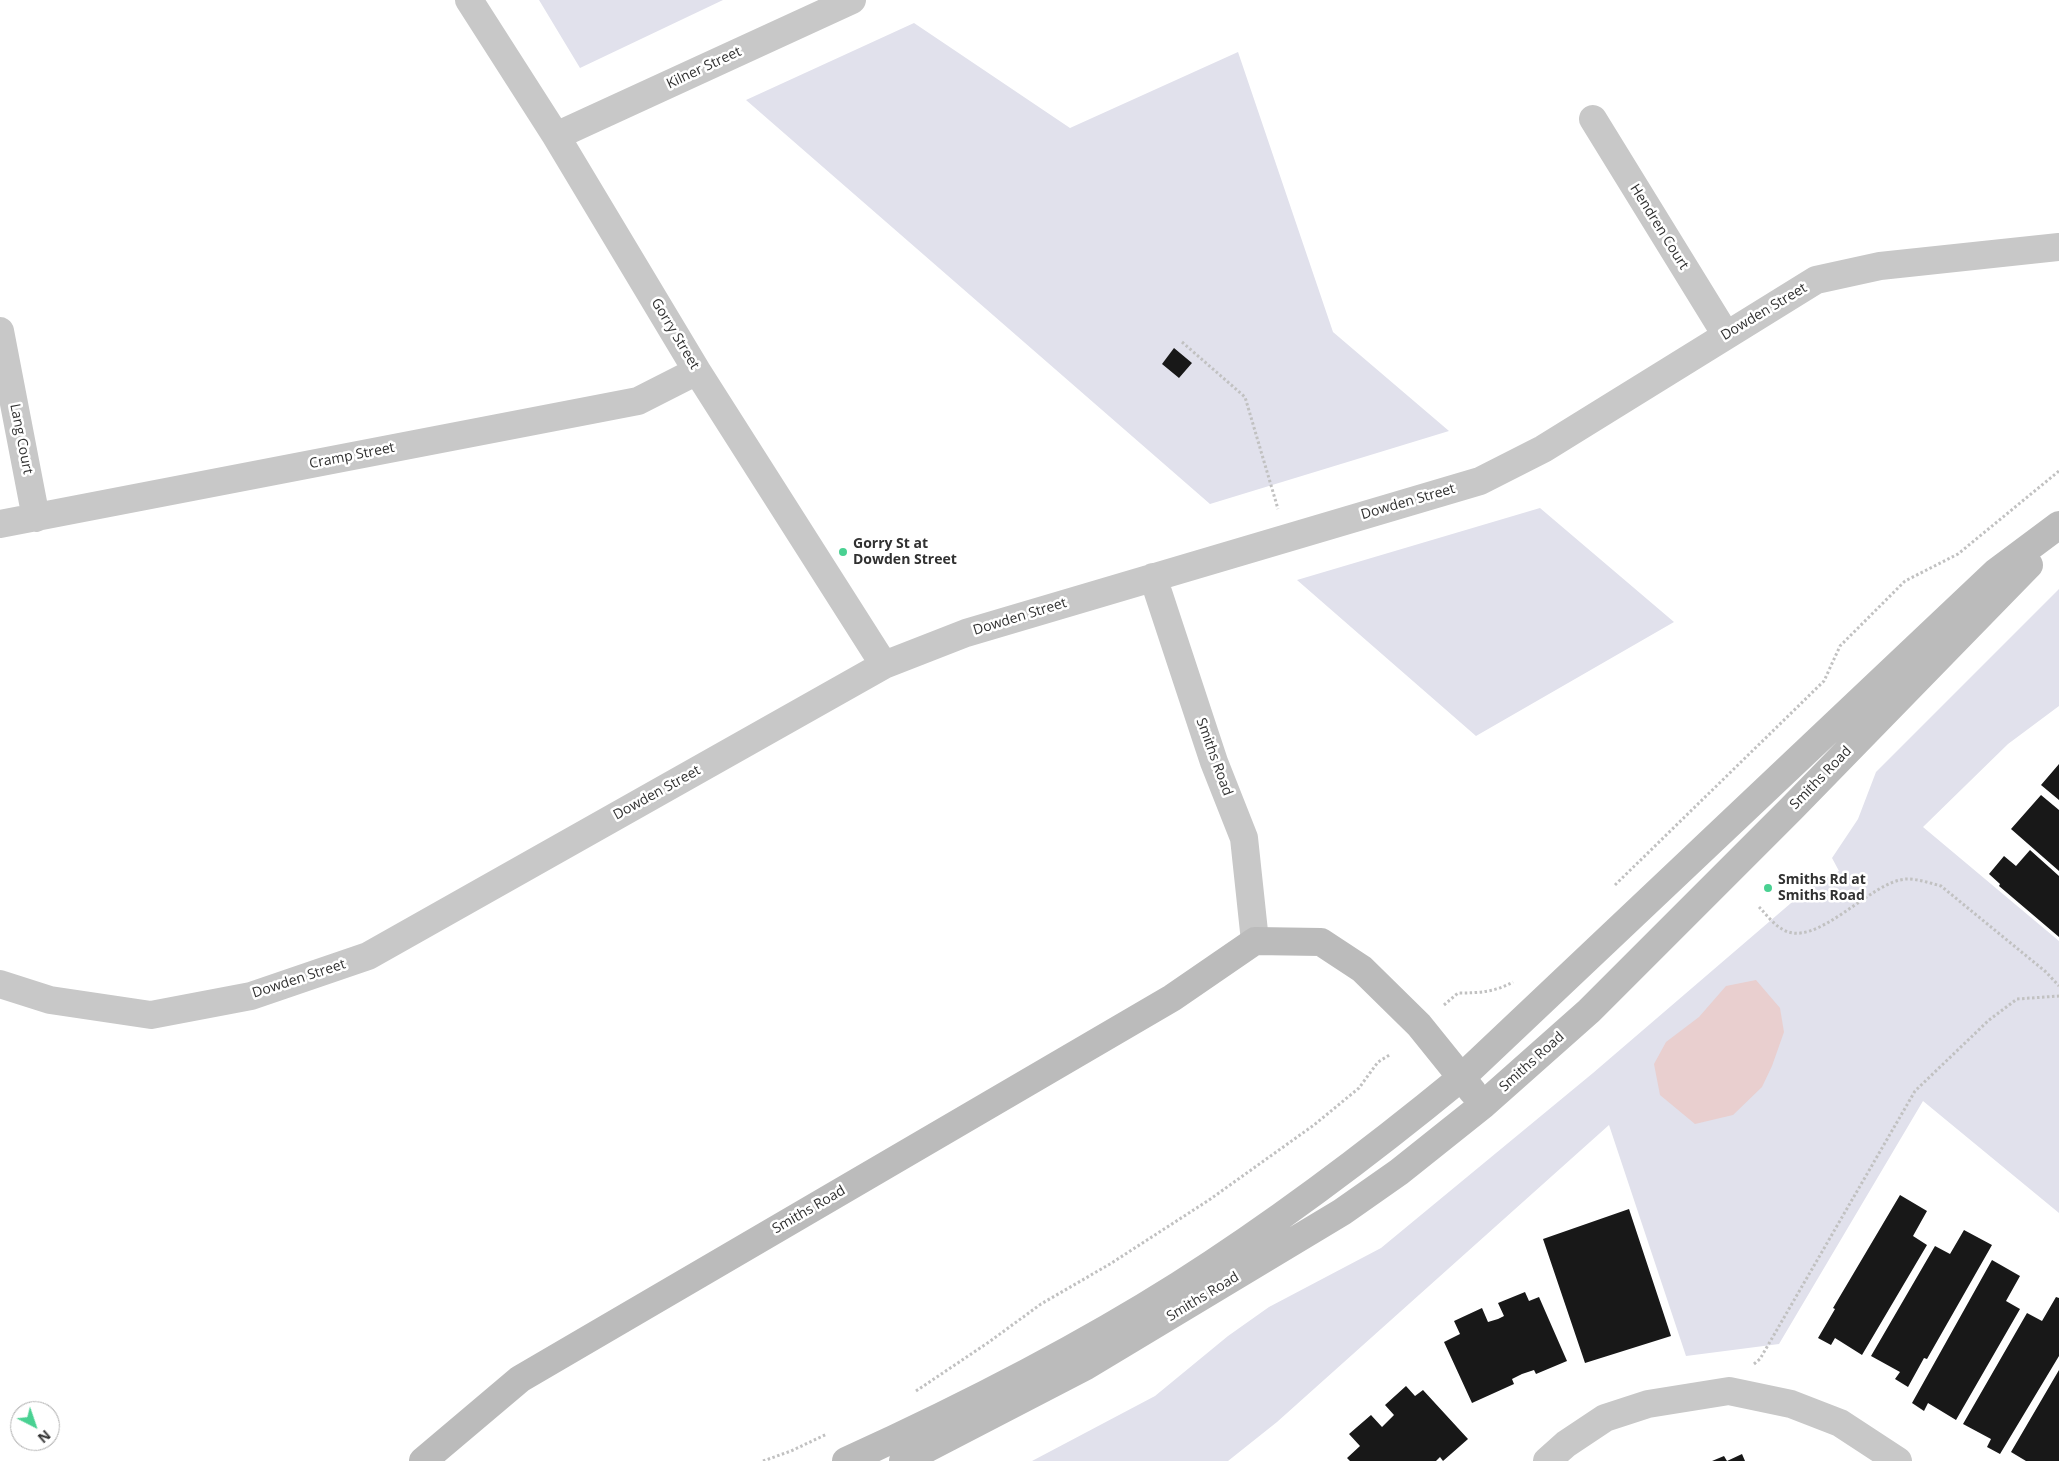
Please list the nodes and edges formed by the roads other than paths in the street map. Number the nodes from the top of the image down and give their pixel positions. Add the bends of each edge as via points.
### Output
1 (470, 0) edge
2 (852, 0) edge
3 (1593, 120) dead end
4 (556, 136) junction
5 (2059, 247) edge
6 (0, 331) edge
7 (1726, 335) junction
8 (697, 371) junction
9 (36, 518) junction
10 (0, 524) edge
11 (2059, 525) edge
12 (2059, 533) edge
13 (1153, 577) junction
14 (884, 665) junction
15 (1255, 942) junction
16 (0, 984) edge
17 (1462, 1077) junction
18 (1483, 1105) junction
19 (423, 1461) edge
20 (846, 1461) edge
21 (903, 1461) edge
22 (1547, 1461) edge
23 (1898, 1461) edge

1 - 4 street, Gorry Street
2 - 4 street, Kilner Street
3 - 7 street, Hendren Court
4 - 8 street, Gorry Street
5 - 7 street, Dowden Street via 1880,266 1816,280
6 - 9 street, Lang Court
7 - 13 street, Dowden Street via 1543,449 1480,481
8 - 9 street, Cramp Street via 638,401
8 - 14 street, Gorry Street
9 - 10 street, Cramp Street
11 - 17 street, Smiths Road via 1996,572
12 - 18 street, Smiths Road via 1589,1011
13 - 14 street, Dowden Street via 966,633
13 - 15 street, Smiths Road via 1214,762 1244,838
14 - 16 street, Dowden Street via 368,956 251,996 151,1015 50,1000
15 - 17 street via 1321,942 1362,969 1419,1025
15 - 19 street, Smiths Road via 1172,998 520,1379
17 - 18 street
17 - 20 street, Smiths Road via 1291,1209 1178,1285 1075,1346 945,1416
18 - 21 street, Smiths Road via 1399,1172 1342,1212 1086,1366
22 - 23 street via 1605,1418 1648,1404 1729,1391 1791,1404 1840,1423

